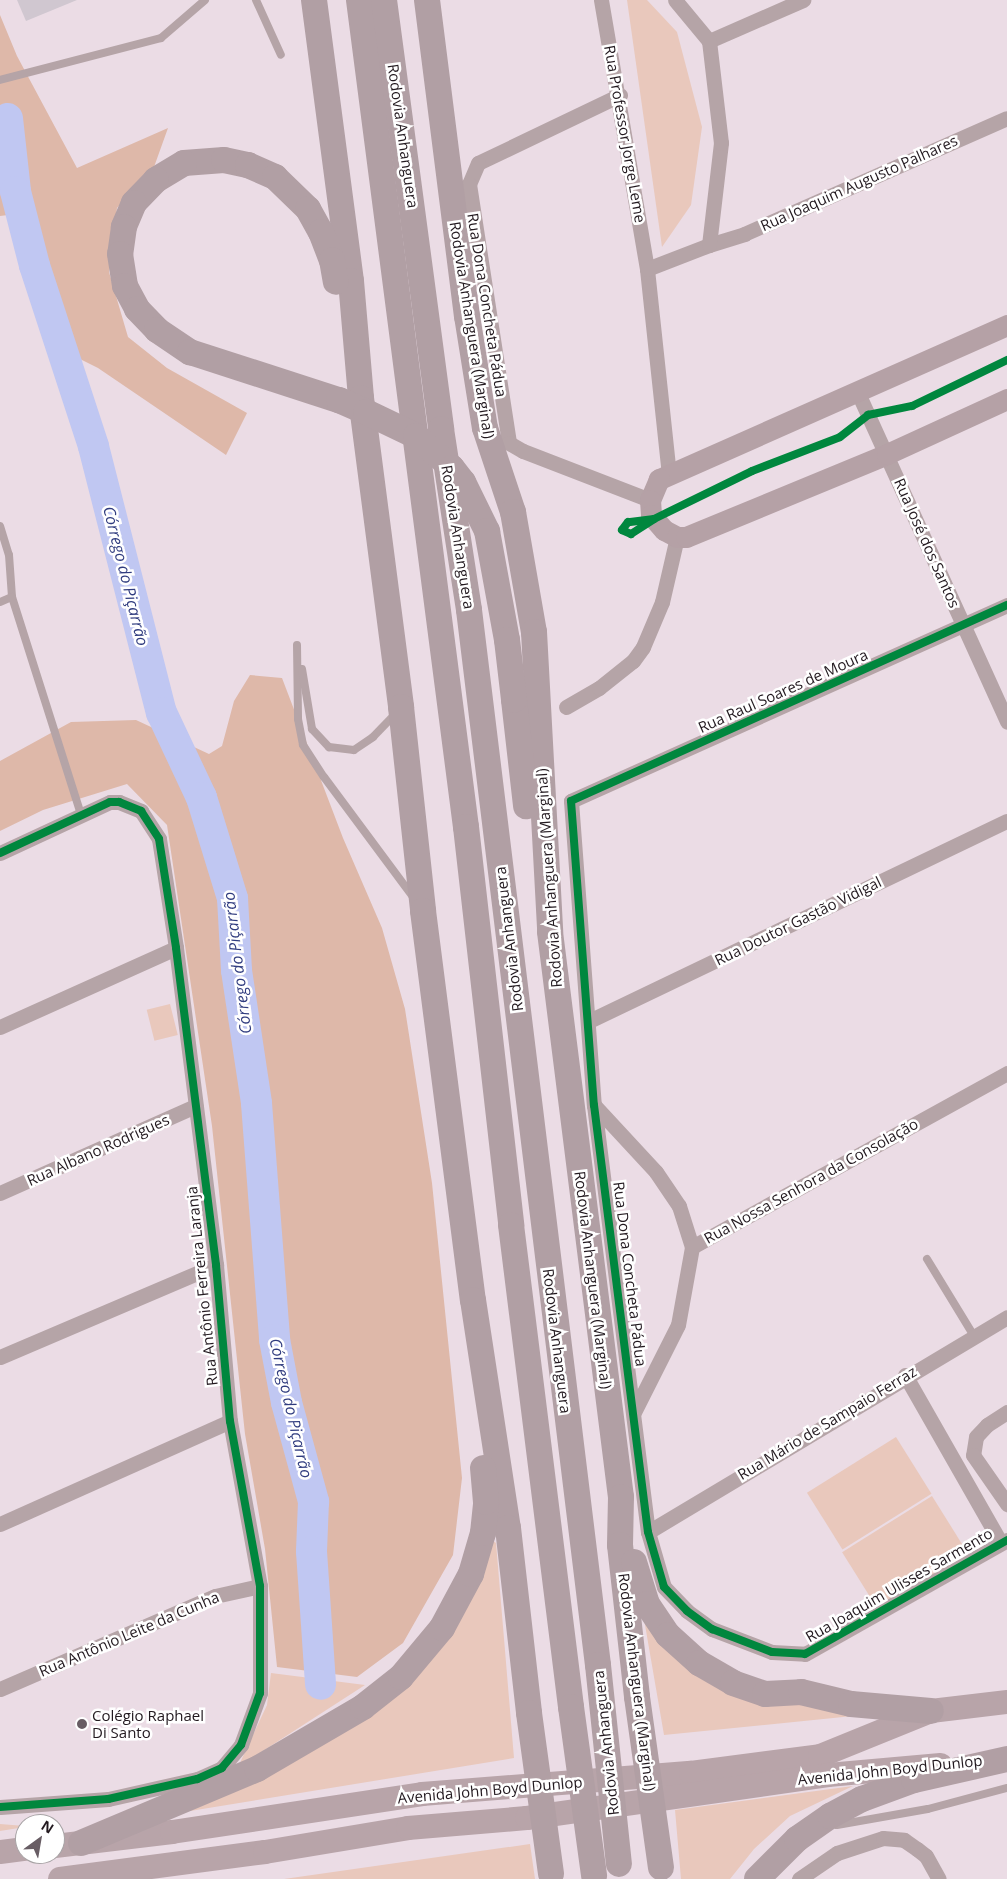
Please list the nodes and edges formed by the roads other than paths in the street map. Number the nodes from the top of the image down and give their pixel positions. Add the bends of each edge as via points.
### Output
1 (205, 0) edge
2 (256, 0) edge
3 (314, 0) edge
4 (359, 0) edge
5 (384, 0) edge
6 (426, 0) edge
7 (601, 0) edge
8 (675, 0) edge
9 (803, 0) edge
10 (709, 41) junction
11 (280, 55) dead end
12 (0, 80) edge
13 (620, 95) junction
14 (1007, 118) edge
15 (709, 246) junction
16 (647, 269) junction
17 (1007, 325) edge
18 (858, 393) junction
19 (361, 398) junction
20 (1007, 398) edge
21 (887, 454) junction
22 (669, 475) junction
23 (650, 500) junction
24 (0, 526) edge
25 (677, 537) junction
26 (12, 597) junction
27 (0, 602) edge
28 (1007, 605) edge
29 (964, 625) junction
30 (401, 707) junction
31 (566, 707) dead end
32 (1007, 722) edge
33 (571, 801) joint
34 (81, 814) junction
35 (1007, 821) edge
36 (0, 853) edge
37 (423, 911) junction
38 (550, 932) junction
39 (176, 948) junction
40 (589, 1021) junction
41 (0, 1027) edge
42 (1007, 1073) edge
43 (195, 1106) junction
44 (594, 1106) junction
45 (0, 1193) edge
46 (692, 1247) junction
47 (927, 1259) dead end
48 (216, 1265) junction
49 (473, 1300) junction
50 (1007, 1317) edge
51 (974, 1336) junction
52 (0, 1357) edge
53 (905, 1375) junction
54 (634, 1412) junction
55 (1007, 1412) edge
56 (230, 1421) junction
57 (621, 1496) junction
58 (1007, 1504) edge
59 (0, 1524) edge
60 (648, 1532) junction
61 (1004, 1541) edge
62 (260, 1586) junction
63 (805, 1654) joint
64 (0, 1690) edge
65 (1007, 1702) edge
66 (931, 1711) junction
67 (1007, 1759) edge
68 (1007, 1788) edge
69 (0, 1807) edge
70 (797, 1839) junction
71 (81, 1843) junction
72 (65, 1845) edge
73 (15, 1850) edge
74 (0, 1852) edge
75 (265, 1852) junction
76 (620, 1872) edge
77 (662, 1873) edge
78 (551, 1877) edge
79 (594, 1877) edge
80 (60, 1879) edge
81 (170, 1879) edge
82 (757, 1879) edge
83 (799, 1879) edge
84 (939, 1879) edge

1 - 12 lane via 161,38
2 - 11 lane
3 - 19 highway via 351,281
4 - 79 highway, Rodovia Anhanguera, bridge via 466,827 511,1226
5 - 76 highway, Rodovia Anhanguera, bridge via 441,429 469,610 598,1665
6 - 38 highway, Rodovia Anhanguera (Marginal) via 467,316 485,428 513,512 534,632
7 - 13 street, Rua Professor Jorge Leme
8 - 10 street
9 - 10 street
10 - 15 street via 721,143
13 - 16 street, Rua Professor Jorge Leme
13 - 23 street, Rua Dona Concheta Pádua via 478,162 469,184 509,443
14 - 15 street, Rua Joaquim Augusto Palhares via 744,234
15 - 16 street
16 - 22 street, Rua Professor Jorge Leme
17 - 18 street
18 - 21 street, Rua José dos Santos
18 - 22 street
19 - 30 highway
19 - 38 highway, bridge via 345,342 332,260 308,209 274,177 248,165 216,160 184,163 156,180 134,203 124,227 121,262 125,286 137,309 157,330 190,352 366,412 416,436 464,482 487,531 506,631 528,821
20 - 21 street
21 - 25 street via 686,538
21 - 29 street, Rua José dos Santos
22 - 23 street via 659,479
23 - 25 street via 651,514 656,522
24 - 26 lane via 9,555
25 - 31 street via 662,602 643,647 633,661 599,688
26 - 27 lane
26 - 34 lane
28 - 29 street, Rua Raul Soares de Moura
29 - 32 street, Rua José dos Santos
29 - 33 street, Rua Raul Soares de Moura
30 - 37 highway
30 - 37 lane via 373,737 354,750 329,747 312,729 297,645 298,719 303,745
33 - 40 street, Rua Dona Concheta Pádua
34 - 36 street
34 - 39 street, Rua Antônio Ferreira Laranja via 119,802 142,811 159,839
35 - 40 street, Rua Doutor Gastão Vidigal
37 - 49 highway
38 - 57 highway, Rodovia Anhanguera (Marginal)
39 - 41 street
39 - 43 street, Rua Antônio Ferreira Laranja
40 - 44 street, Rua Dona Concheta Pádua
42 - 46 street, Rua Nossa Senhora da Consolação
43 - 45 street, Rua Albano Rodrigues
43 - 48 street, Rua Antônio Ferreira Laranja
44 - 46 street via 656,1172 679,1206
44 - 54 street, Rua Dona Concheta Pádua
46 - 54 street, Rua Nossa Senhora da Consolação via 678,1326
47 - 51 lane
48 - 52 street
48 - 56 street, Rua Antônio Ferreira Laranja
49 - 71 highway via 471,1337 485,1489 483,1533 464,1591 435,1640 414,1665 382,1693 306,1742 213,1790
49 - 78 highway, bridge via 508,1528
50 - 51 street, Rua Mário de Sampaio Ferraz
51 - 53 street, Rua Mário de Sampaio Ferraz
53 - 60 street, Rua Mário de Sampaio Ferraz
53 - 61 street
54 - 60 street, Rua Dona Concheta Pádua
55 - 58 street via 976,1437 973,1455
56 - 59 street
56 - 62 street, Rua Antônio Ferreira Laranja
57 - 66 highway via 638,1578 648,1604 668,1635 699,1663 733,1683 765,1694 801,1692 851,1704
57 - 77 highway, Rodovia Anhanguera (Marginal), bridge via 620,1545
60 - 63 street, Rua Dona Concheta Pádua via 664,1586 687,1611 712,1629 741,1642 772,1652
61 - 63 street, Rua Joaquim Ulisses Sarmento
62 - 64 street, Rua Antônio Leite da Cunha via 215,1596
62 - 69 street, Rua Antônio Ferreira Laranja via 260,1693 241,1745 222,1768 197,1779 108,1799
65 - 66 main road, Avenida John Boyd Dunlop
66 - 71 main road, Avenida John Boyd Dunlop via 820,1756 692,1773 422,1794
67 - 70 highway via 895,1786 830,1816
67 - 75 main road, Avenida John Boyd Dunlop via 828,1776 527,1818 408,1828
68 - 70 lane via 928,1810 852,1820
70 - 82 highway
71 - 72 main road, Avenida John Boyd Dunlop
73 - 74 main road
75 - 80 main road, Avenida John Boyd Dunlop
75 - 81 main road
83 - 84 street via 837,1853 883,1838 904,1840 917,1849 926,1856

